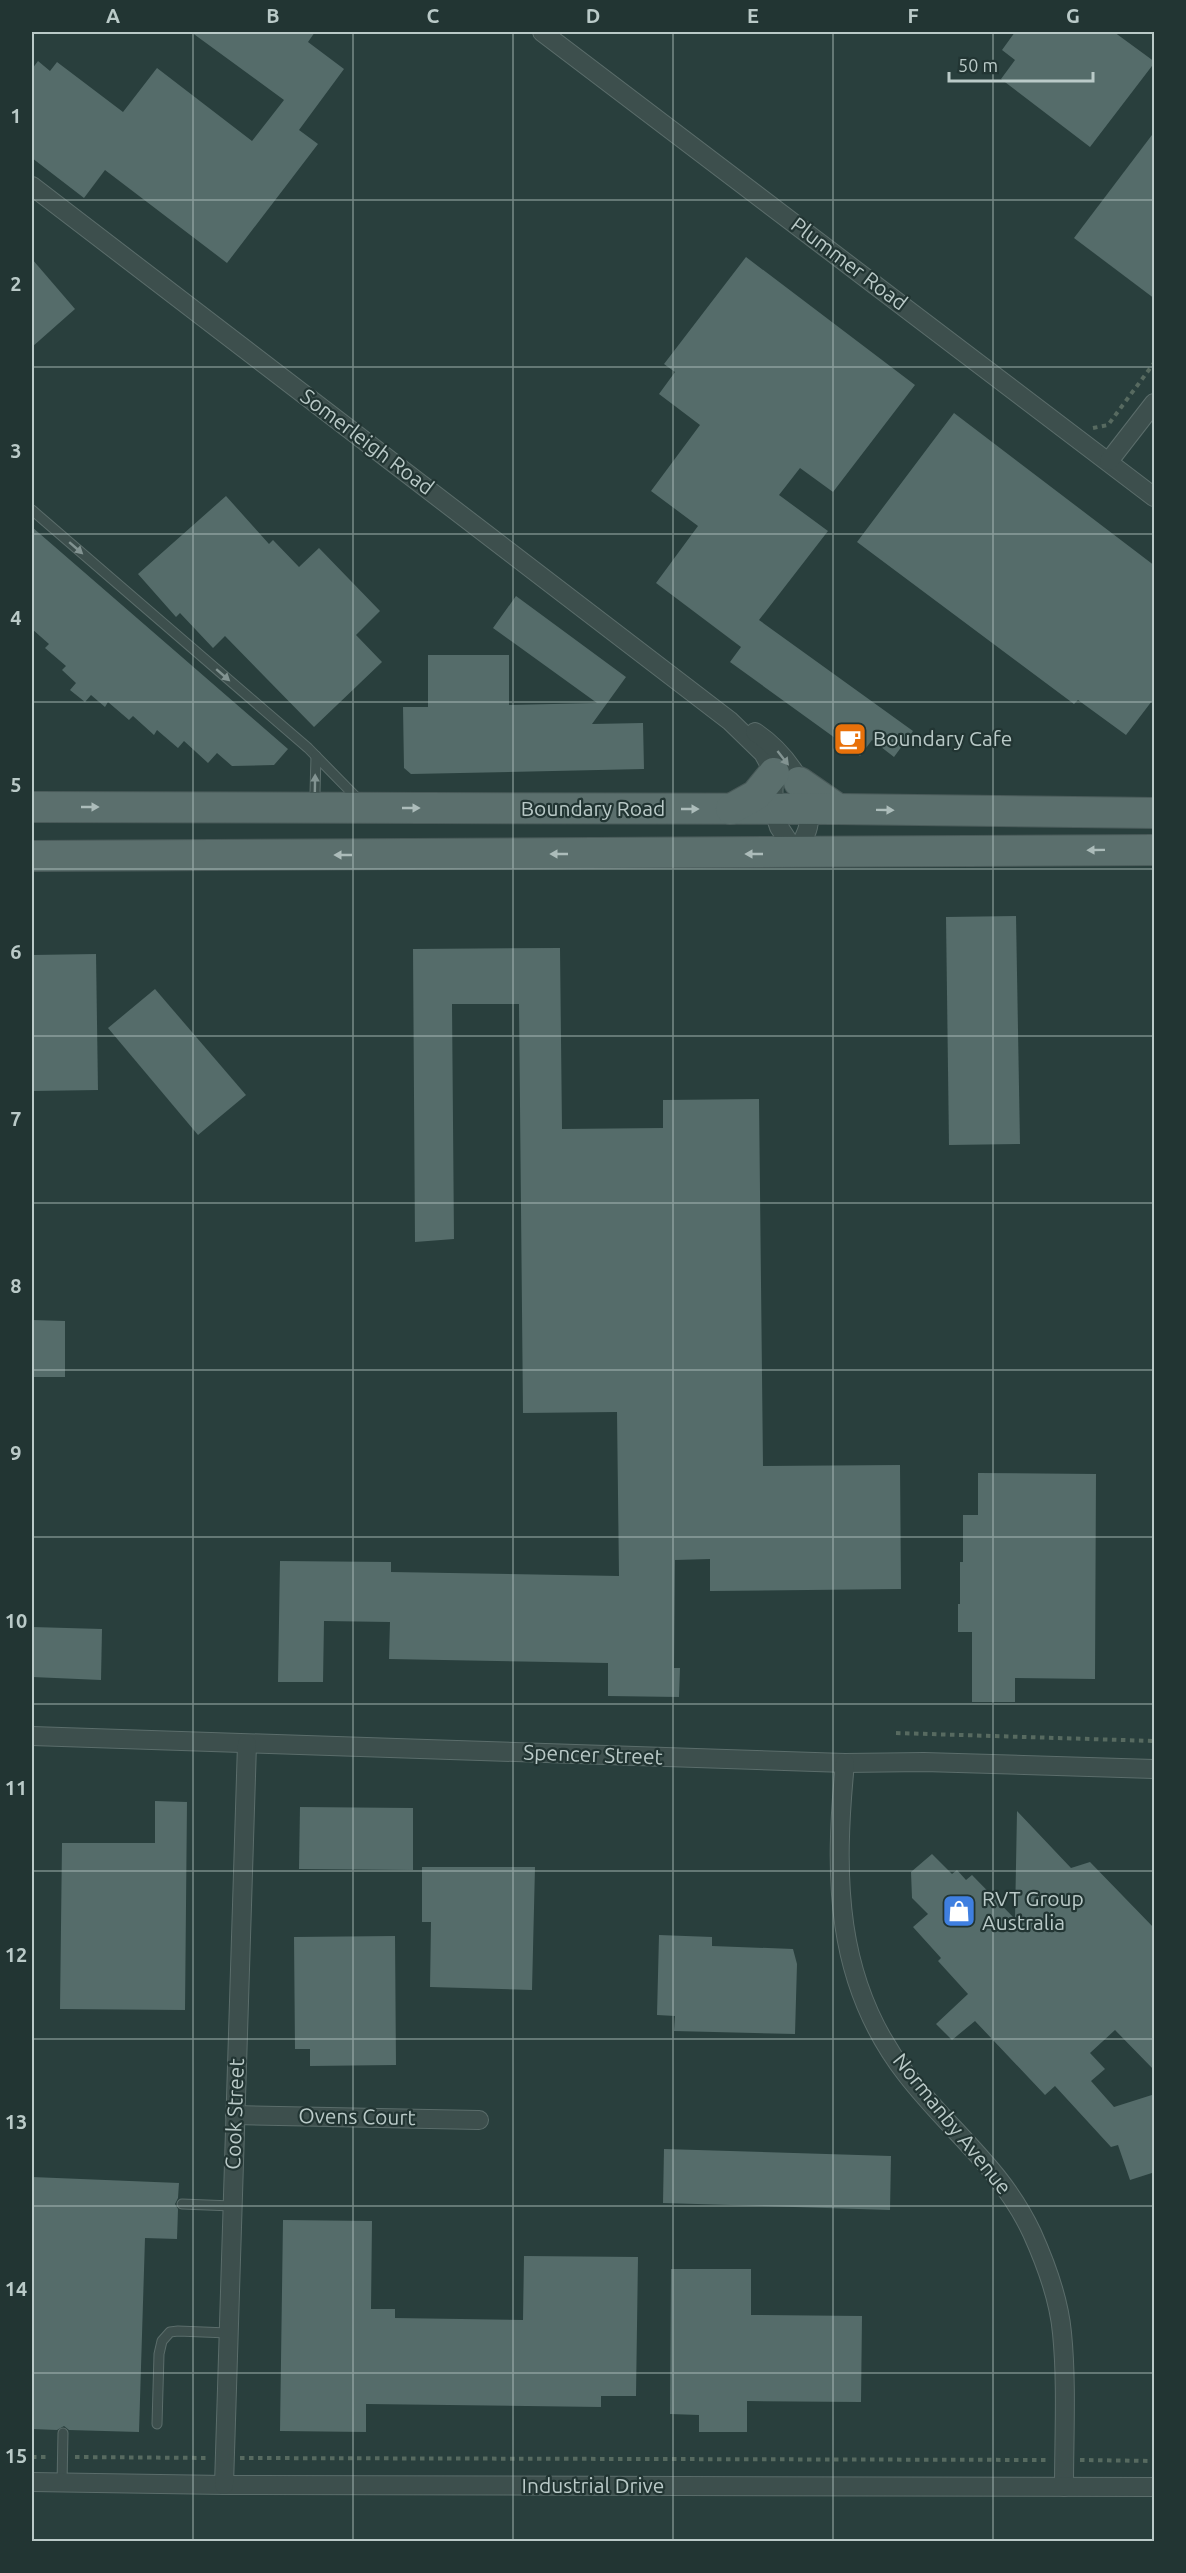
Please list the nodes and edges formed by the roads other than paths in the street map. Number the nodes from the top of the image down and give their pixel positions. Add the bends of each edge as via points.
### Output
1 (542, 32) edge
2 (32, 186) edge
3 (1155, 403) edge
4 (1109, 461) junction
5 (1155, 497) edge
6 (32, 510) edge
7 (703, 698) junction
8 (316, 756) junction
9 (805, 793) junction
10 (32, 807) edge
11 (307, 808) junction
12 (367, 808) junction
13 (731, 809) junction
14 (773, 809) junction
15 (1155, 813) edge
16 (1155, 850) edge
17 (796, 853) junction
18 (32, 856) edge
19 (32, 1736) edge
20 (247, 1744) junction
21 (845, 1763) junction
22 (1155, 1769) edge
23 (235, 2115) junction
24 (479, 2120) dead end
25 (182, 2204) dead end
26 (232, 2206) junction
27 (228, 2333) junction
28 (157, 2424) dead end
29 (63, 2433) dead end
30 (32, 2482) edge
31 (62, 2482) junction
32 (224, 2485) junction
33 (1064, 2487) junction
34 (1155, 2487) edge

1 - 4 street, Plummer Road
2 - 7 street, Somerleigh Road
3 - 4 street
4 - 5 street, Plummer Road
6 -> 8 lane
7 - 9 street, Somerleigh Road
7 -> 9 street, Somerleigh Road via 768,741 784,757
11 -> 8 lane via 315,793
8 - 12 lane
9 - 13 main road via 756,795
9 - 14 main road, Boundary Road
9 -> 15 main road, Boundary Road
9 - 17 street via 808,827
10 -> 11 main road, Boundary Road
11 - 12 main road, Boundary Road
12 -> 13 main road, Boundary Road
13 - 14 main road, Boundary Road
14 - 17 street via 779,827
16 -> 17 main road
17 -> 18 main road
19 - 20 street, Spencer Street
20 - 21 street, Spencer Street
20 - 23 street, Cook Street
21 - 22 street, Spencer Street
21 - 33 street, Normanby Avenue via 839,1858 841,1910 859,1989 906,2074 988,2163 1032,2233 1062,2331
23 - 24 street, Ovens Court
23 - 26 street, Cook Street
25 - 26 lane
26 - 27 street, Cook Street
27 - 28 lane via 178,2331 170,2332 162,2341
27 - 32 street, Cook Street
29 - 31 lane
30 - 31 street, Industrial Drive
31 - 32 street, Industrial Drive
32 - 33 street, Industrial Drive
33 - 34 street, Industrial Drive

